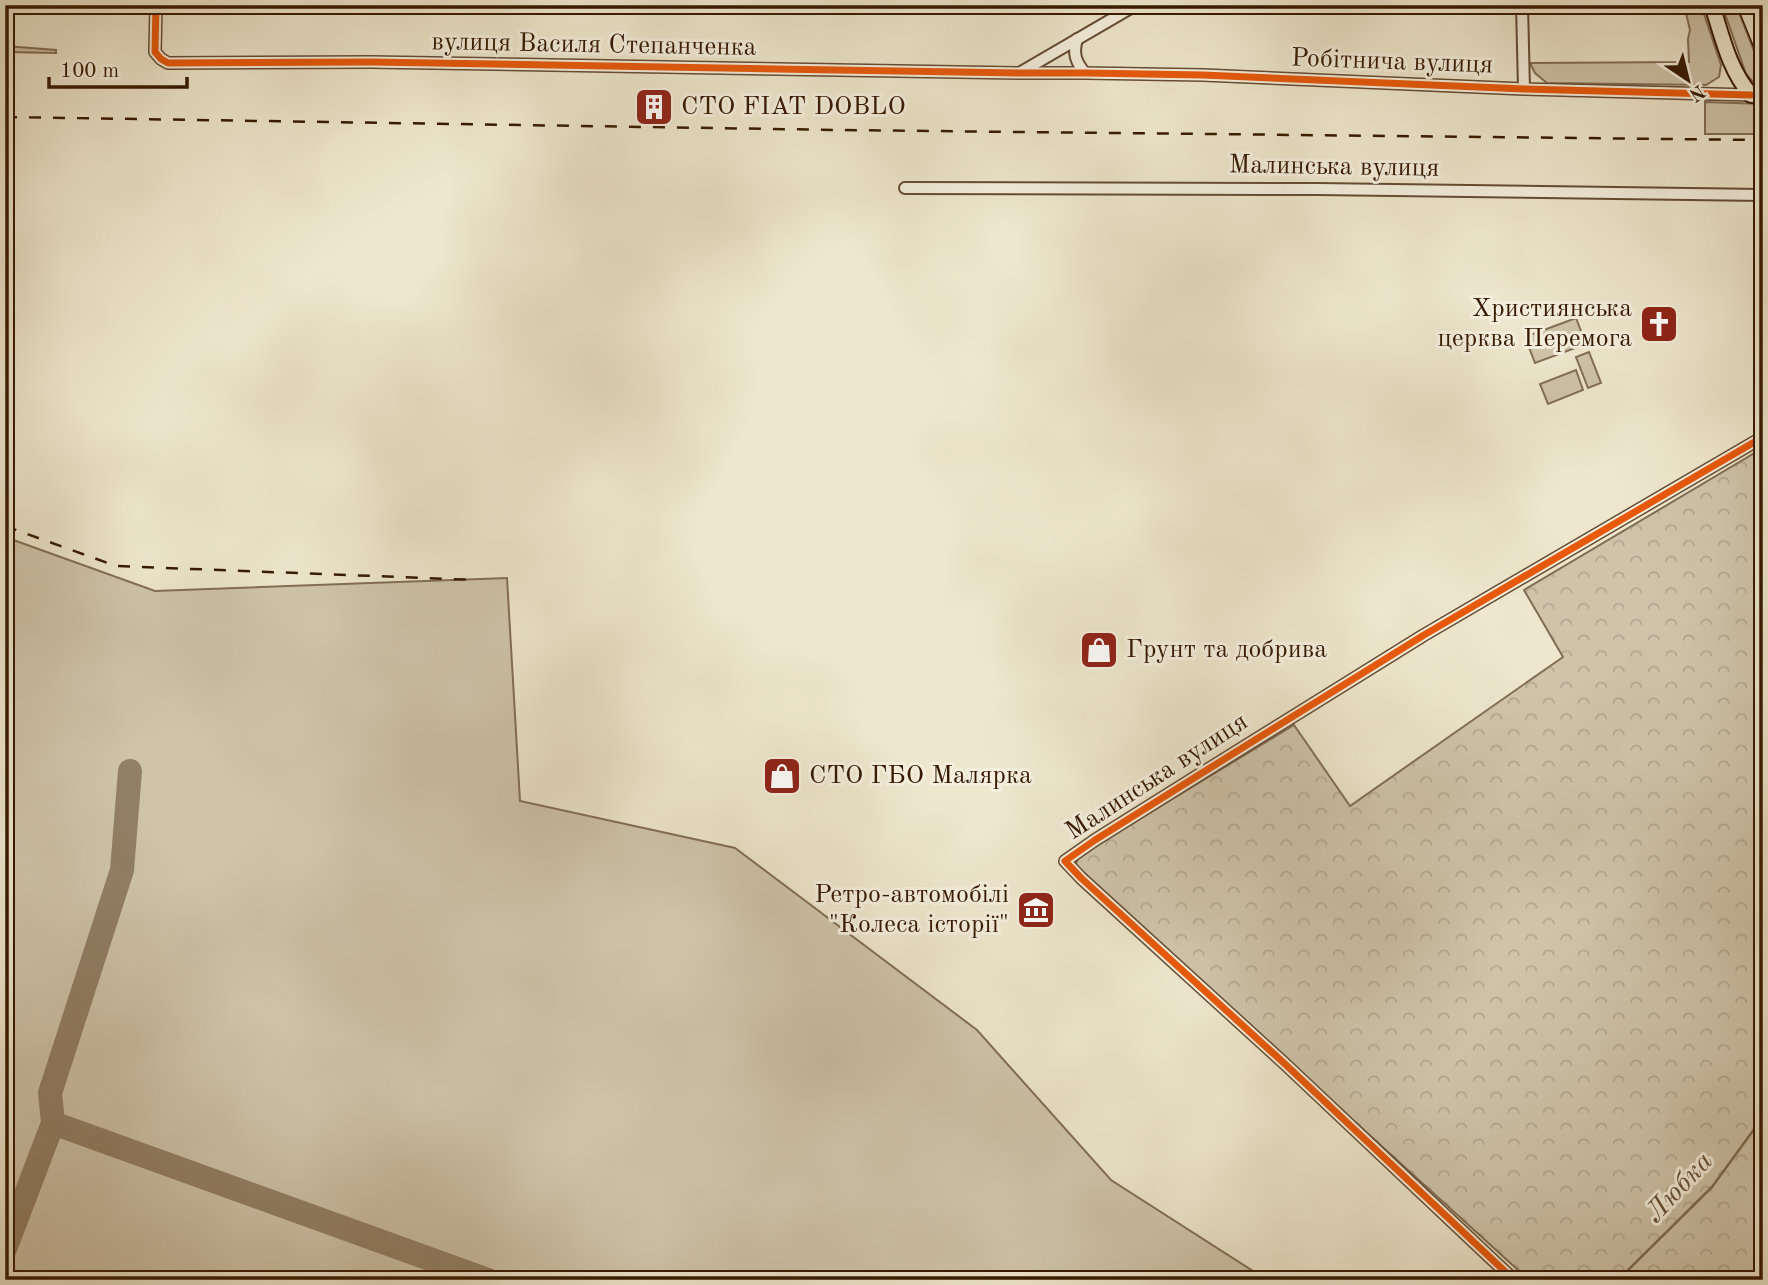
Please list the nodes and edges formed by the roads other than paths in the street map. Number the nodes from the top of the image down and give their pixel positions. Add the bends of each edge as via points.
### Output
1 (156, 5) edge
2 (1136, 5) edge
3 (1522, 5) edge
4 (1712, 5) edge
5 (1746, 5) edge
6 (1759, 5) edge
7 (1763, 14) edge
8 (1077, 39) junction
9 (1761, 43) edge
10 (1732, 66) junction
11 (1019, 73) junction
12 (1085, 73) junction
13 (1524, 89) junction
14 (1723, 93) junction
15 (1757, 95) edge
16 (905, 188) dead end
17 (1763, 195) edge
18 (1763, 437) edge
19 (1514, 1280) edge

1 - 11 street, вулиця Василя Степанченка via 155,52 169,63
2 - 8 street
3 - 13 street
4 - 10 main road
5 - 9 highway
6 - 7 highway
8 - 11 street
8 - 12 street via 1074,56
10 - 14 street
10 - 15 main road via 1743,86
11 - 12 street, Робітнича вулиця
12 - 13 street, Робітнича вулиця
13 - 14 street, Робітнича вулиця
14 - 15 street, Робітнича вулиця
16 - 17 street, Малинська вулиця
18 - 19 street, Малинська вулиця via 1424,635 1065,861

